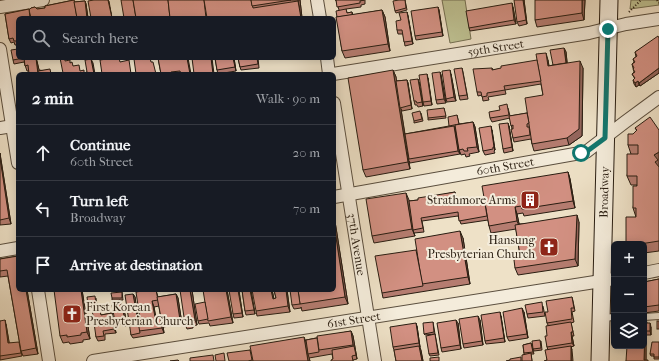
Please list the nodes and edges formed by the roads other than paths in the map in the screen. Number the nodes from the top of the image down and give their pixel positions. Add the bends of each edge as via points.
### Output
1 (43, 0) edge
2 (317, 0) edge
3 (609, 0) edge
4 (0, 7) edge
5 (320, 16) edge
6 (659, 19) edge
7 (608, 29) junction
8 (0, 49) edge
9 (327, 60) edge
10 (329, 72) edge
11 (336, 74) edge
12 (659, 97) edge
13 (336, 115) edge
14 (10, 127) edge
15 (605, 138) junction
16 (16, 154) edge
17 (349, 195) junction
18 (336, 197) edge
19 (16, 248) edge
20 (0, 251) edge
21 (659, 270) edge
22 (647, 272) edge
23 (608, 280) edge
24 (38, 292) edge
25 (647, 316) edge
26 (659, 316) edge
27 (368, 317) junction
28 (607, 318) edge
29 (50, 361) edge
30 (93, 361) edge
31 (375, 361) edge
32 (600, 361) edge

1 - 4 street
2 - 5 street
3 - 7 main road, Broadway
6 - 7 street, 59th Street
7 - 11 street, 59th Street
7 - 15 main road, Broadway
8 - 14 street
9 - 10 street
12 - 15 street, 60th Street
13 - 17 street, 37th Avenue
14 - 16 street
15 - 17 street, 60th Street via 586,152
15 - 23 main road, Broadway
17 - 18 street, 60th Street
17 - 27 street, 37th Avenue
19 - 20 street
21 - 22 street
23 - 27 street, 61st Street
23 - 28 main road, Broadway
24 - 29 street
25 - 26 lane
27 - 30 street, 61st Street
27 - 31 street, 37th Avenue
28 - 32 main road, Broadway

